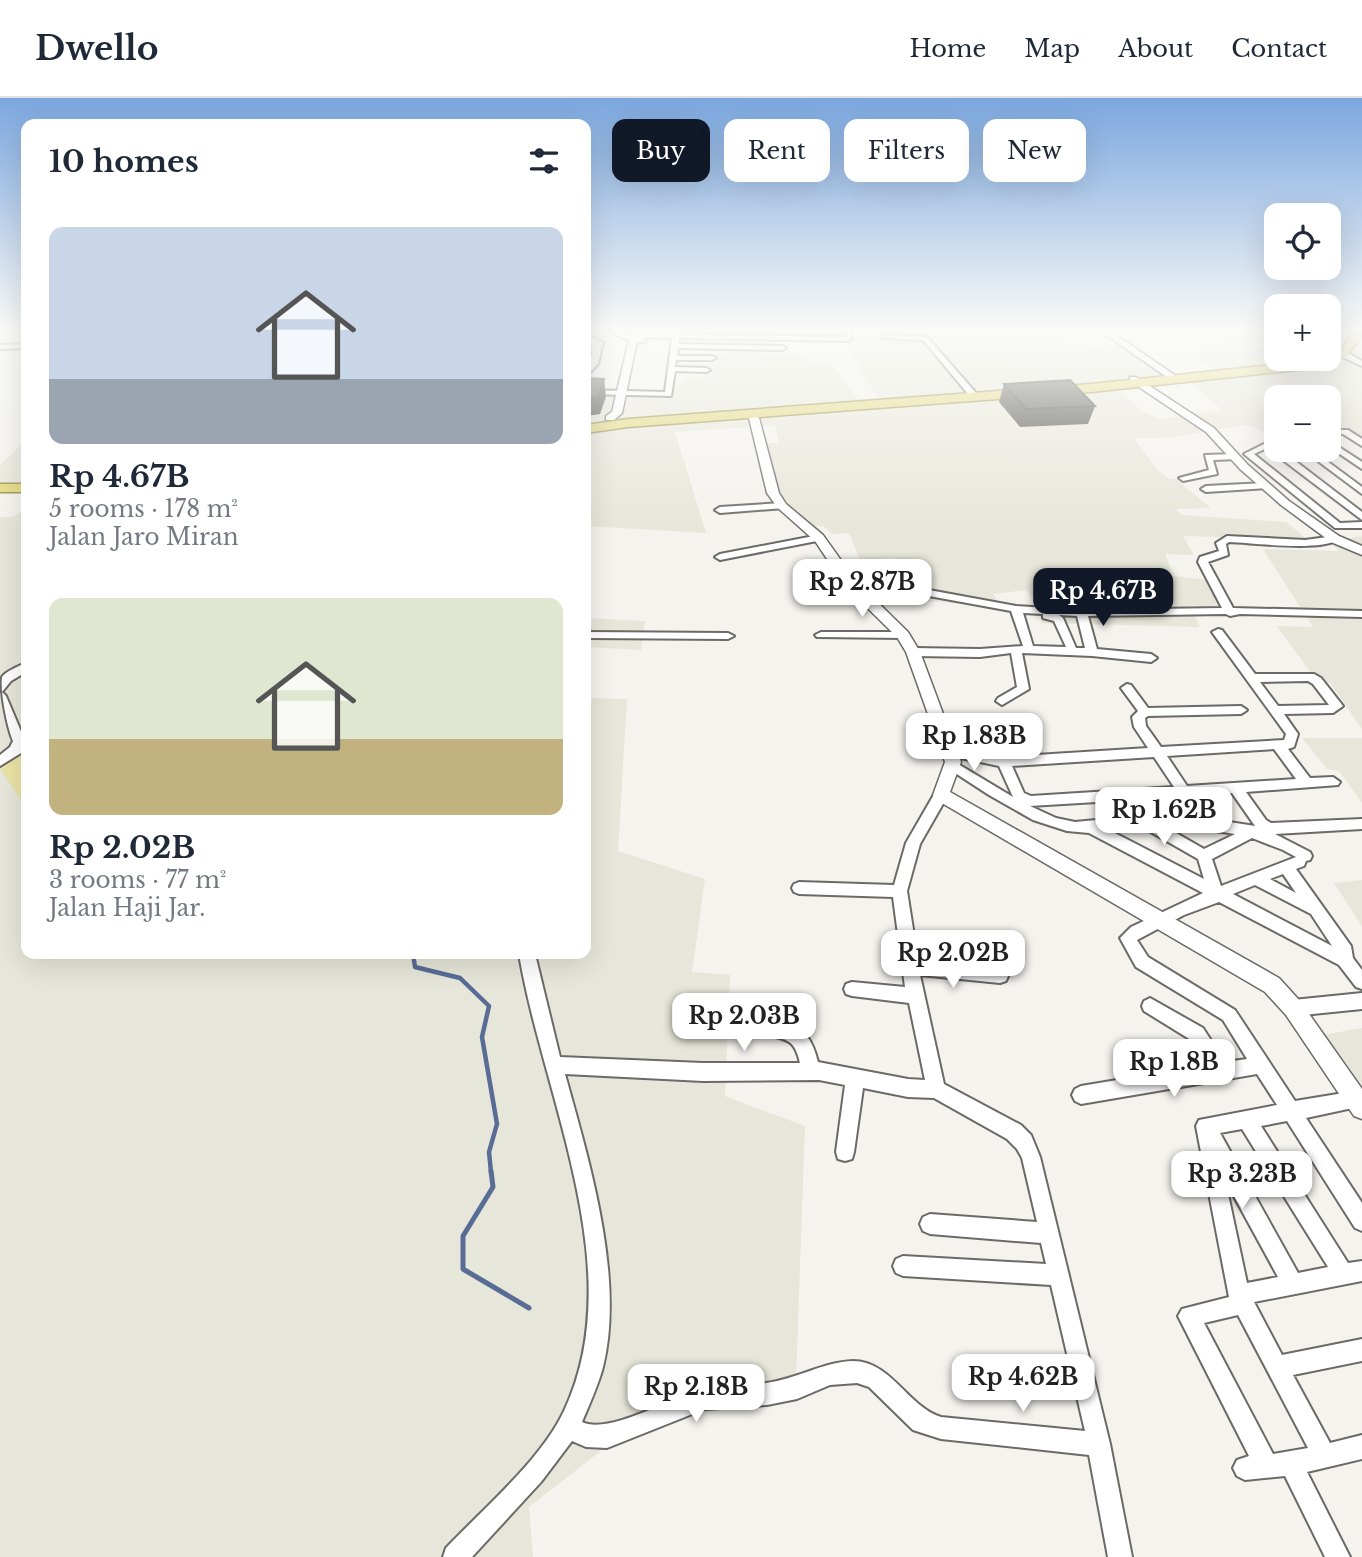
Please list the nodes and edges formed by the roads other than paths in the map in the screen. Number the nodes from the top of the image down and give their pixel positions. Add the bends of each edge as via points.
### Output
1 (623, 398) edge
2 (627, 398) edge
3 (915, 398) edge
4 (935, 398) edge
5 (1162, 398) edge
6 (772, 411) junction
7 (633, 415) junction
8 (610, 418) junction
9 (754, 418) junction
10 (591, 425) edge
11 (591, 427) edge
12 (591, 427) edge
13 (1341, 432) edge
14 (1362, 443) edge
15 (1264, 446) edge
16 (1341, 451) edge
17 (1235, 457) junction
18 (1293, 462) edge
19 (1324, 462) edge
20 (1329, 466) junction
21 (1362, 466) edge
22 (1304, 472) junction
23 (1362, 472) edge
24 (1339, 473) junction
25 (1276, 477) junction
26 (1182, 478) dead end
27 (1348, 480) junction
28 (1261, 482) junction
29 (1317, 482) junction
30 (0, 488) edge
31 (21, 488) edge
32 (1206, 489) dead end
33 (1362, 491) edge
34 (782, 506) junction
35 (720, 510) dead end
36 (1362, 517) edge
37 (1362, 525) edge
38 (820, 538) junction
39 (1335, 539) junction
40 (1362, 551) edge
41 (720, 556) dead end
42 (872, 602) junction
43 (1017, 611) junction
44 (1230, 612) junction
45 (1082, 613) junction
46 (1362, 614) edge
47 (1218, 632) dead end
48 (591, 635) edge
49 (821, 635) dead end
50 (903, 635) junction
51 (728, 636) dead end
52 (1028, 645) dead end
53 (1071, 647) dead end
54 (1016, 649) junction
55 (913, 652) junction
56 (1092, 652) junction
57 (1151, 658) dead end
58 (21, 670) edge
59 (1251, 678) junction
60 (1127, 688) dead end
61 (0, 689) edge
62 (0, 696) edge
63 (1002, 701) dead end
64 (1241, 710) dead end
65 (1275, 710) junction
66 (1145, 712) junction
67 (939, 722) junction
68 (1006, 729) dead end
69 (1278, 746) junction
70 (1157, 751) junction
71 (951, 752) junction
72 (0, 761) edge
73 (1004, 762) junction
74 (953, 767) junction
75 (1333, 782) dead end
76 (1307, 784) junction
77 (1235, 788) junction
78 (1184, 791) junction
79 (941, 795) junction
80 (1199, 814) dead end
81 (1142, 821) junction
82 (1362, 824) edge
83 (1094, 829) junction
84 (1253, 831) junction
85 (1204, 856) junction
86 (1297, 862) junction
87 (1256, 879) junction
88 (799, 888) dead end
89 (900, 891) junction
90 (1217, 896) junction
91 (1315, 911) junction
92 (1159, 919) junction
93 (528, 959) edge
94 (1345, 960) junction
95 (910, 967) junction
96 (1000, 976) dead end
97 (1362, 982) edge
98 (852, 989) dead end
99 (915, 996) junction
100 (1362, 1001) edge
101 (1150, 1006) dead end
102 (1293, 1008) junction
103 (769, 1027) dead end
104 (553, 1065) junction
105 (1261, 1065) junction
106 (811, 1071) junction
107 (1221, 1072) junction
108 (855, 1078) junction
109 (936, 1089) junction
110 (1081, 1095) dead end
111 (1360, 1105) edge
112 (1292, 1112) junction
113 (1246, 1119) junction
114 (1206, 1130) junction
115 (845, 1152) dead end
116 (1362, 1221) edge
117 (930, 1224) dead end
118 (1046, 1233) junction
119 (903, 1266) dead end
120 (1353, 1273) edge
121 (1059, 1275) junction
122 (1294, 1286) junction
123 (1241, 1299) junction
124 (1362, 1350) edge
125 (1277, 1367) junction
126 (567, 1427) junction
127 (1099, 1444) junction
128 (1362, 1447) edge
129 (1324, 1456) junction
130 (1268, 1466) junction
131 (455, 1557) edge
132 (1120, 1557) edge
133 (1338, 1557) edge

1 - 8 street
2 - 7 street
3 - 6 highway
4 - 6 highway
5 - 17 street via 1210,430
6 - 7 highway
6 - 9 highway
6 - 11 highway
7 - 8 highway
8 - 10 highway
9 - 12 highway
9 - 34 street via 769,480
13 - 14 street
15 - 25 street via 1248,454
16 - 21 street
17 - 26 street via 1208,457 1213,473
17 - 28 street
18 - 22 street
19 - 20 street
20 - 22 street
20 - 24 street
22 - 25 street
22 - 29 street
23 - 24 street
24 - 27 street
25 - 28 street
25 - 37 street via 1340,527
27 - 29 street
27 - 33 street
28 - 32 street
28 - 39 street
29 - 36 street
30 - 31 highway
34 - 35 street
34 - 38 street
38 - 41 street
38 - 42 street via 849,583
39 - 40 street
39 - 44 street via 1305,543 1227,539 1221,543 1224,553 1202,562
42 - 43 street via 929,593
42 - 50 street
43 - 45 street
43 - 52 street
43 - 53 street via 1058,618
44 - 45 street
44 - 46 street
45 - 56 street
47 - 59 street
48 - 51 street
49 - 50 street
50 - 55 street
54 - 55 street
54 - 56 street
54 - 63 street via 1023,689
55 - 67 street
56 - 57 street
58 - 61 street
59 - 65 street
59 - 65 street via 1310,677 1337,706
60 - 66 street
62 - 72 street via 19,741 12,754
64 - 66 street
65 - 69 street via 1293,739
66 - 70 street via 1138,722
67 - 68 street
67 - 71 street
69 - 70 street
69 - 76 street
70 - 73 street
70 - 78 street
71 - 73 street
71 - 74 street
73 - 78 street via 1019,796 1029,801
74 - 79 street
74 - 83 street via 1048,820
75 - 76 street
76 - 77 street
77 - 78 street
77 - 82 street via 1269,829
78 - 80 street
79 - 89 street via 913,843
79 - 92 street
81 - 83 street
81 - 84 street
81 - 85 street
83 - 90 street
84 - 85 street
84 - 86 street via 1286,843
85 - 90 street
86 - 87 street
86 - 91 street
87 - 90 street
87 - 91 street
88 - 89 street
89 - 95 street
90 - 92 street
90 - 94 street
91 - 94 street via 1345,951
92 - 102 street via 1259,975
92 - 105 street via 1129,934 1138,958 1227,1013
93 - 104 street
94 - 97 street
95 - 96 street
95 - 99 street
98 - 99 street
99 - 109 street
100 - 102 street
101 - 107 street via 1197,1034
102 - 111 street
103 - 106 street via 803,1040
104 - 106 street via 703,1072
104 - 126 street via 587,1195 598,1289 589,1380
105 - 107 street
105 - 112 street
106 - 108 street
107 - 110 street
108 - 109 street
108 - 115 street
109 - 118 street via 1024,1142
111 - 112 street
112 - 113 street
112 - 116 street
113 - 114 street
113 - 120 street
114 - 122 street
114 - 123 street
117 - 118 street
118 - 121 street
119 - 121 street
120 - 122 street
121 - 127 street
122 - 123 street
123 - 125 street
123 - 130 street via 1189,1316
124 - 125 street
125 - 129 street
126 - 127 street via 586,1436 607,1437 705,1398 767,1394 830,1374 857,1372 876,1379 921,1422 941,1428
126 - 131 street via 553,1449
127 - 132 street
128 - 129 street
129 - 130 street
130 - 133 street

